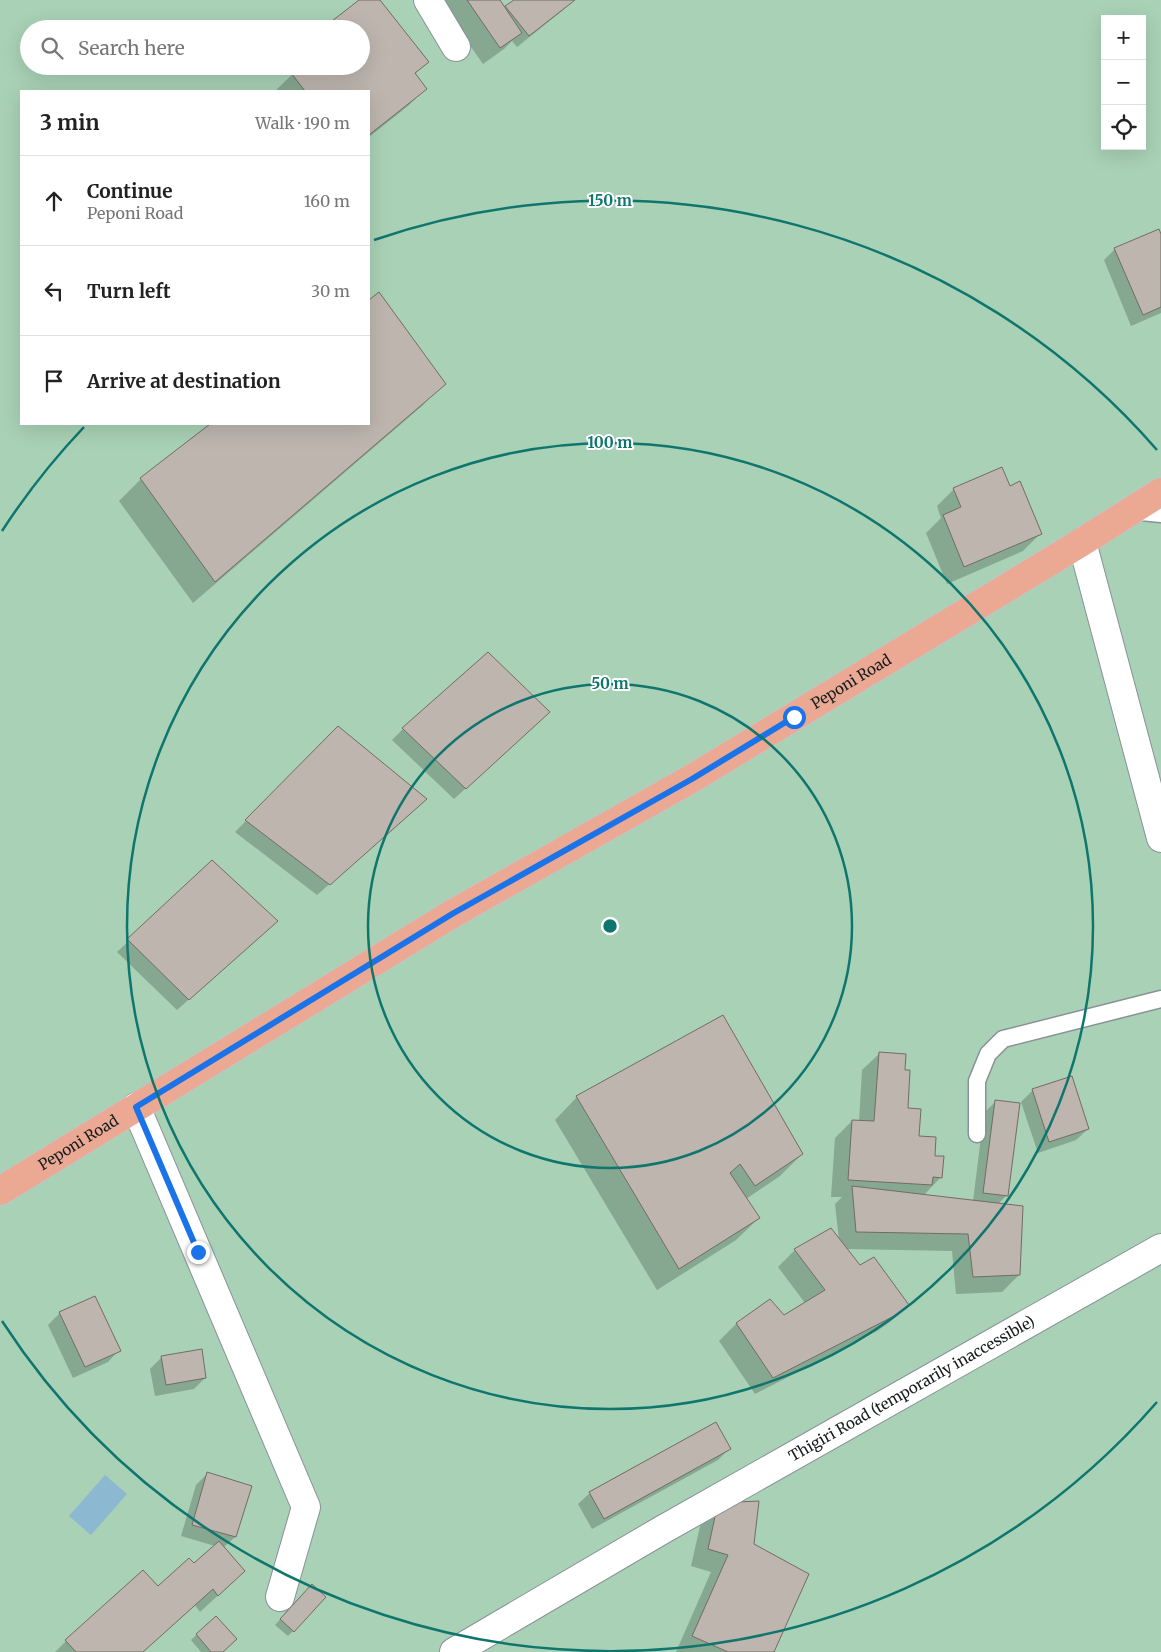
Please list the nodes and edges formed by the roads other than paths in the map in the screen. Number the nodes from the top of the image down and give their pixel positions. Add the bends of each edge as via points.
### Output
1 (428, 0) edge
2 (456, 47) dead end
3 (1161, 492) edge
4 (1131, 511) junction
5 (1161, 514) edge
6 (1082, 542) junction
7 (1161, 838) edge
8 (1161, 1000) edge
9 (136, 1107) junction
10 (977, 1134) dead end
11 (0, 1191) edge
12 (1161, 1248) edge
13 (280, 1597) dead end
14 (454, 1652) edge

1 - 2 street
3 - 4 main road, Peponi Road
4 - 5 lane
4 - 6 main road, Peponi Road
6 - 7 street
6 - 9 main road, Peponi Road via 692,779 452,914
8 - 10 lane via 1004,1039 988,1054 977,1081
9 - 11 main road, Peponi Road
9 - 13 street via 306,1506
12 - 14 street, Thigiri Road (temporarily inaccessible) via 662,1530

